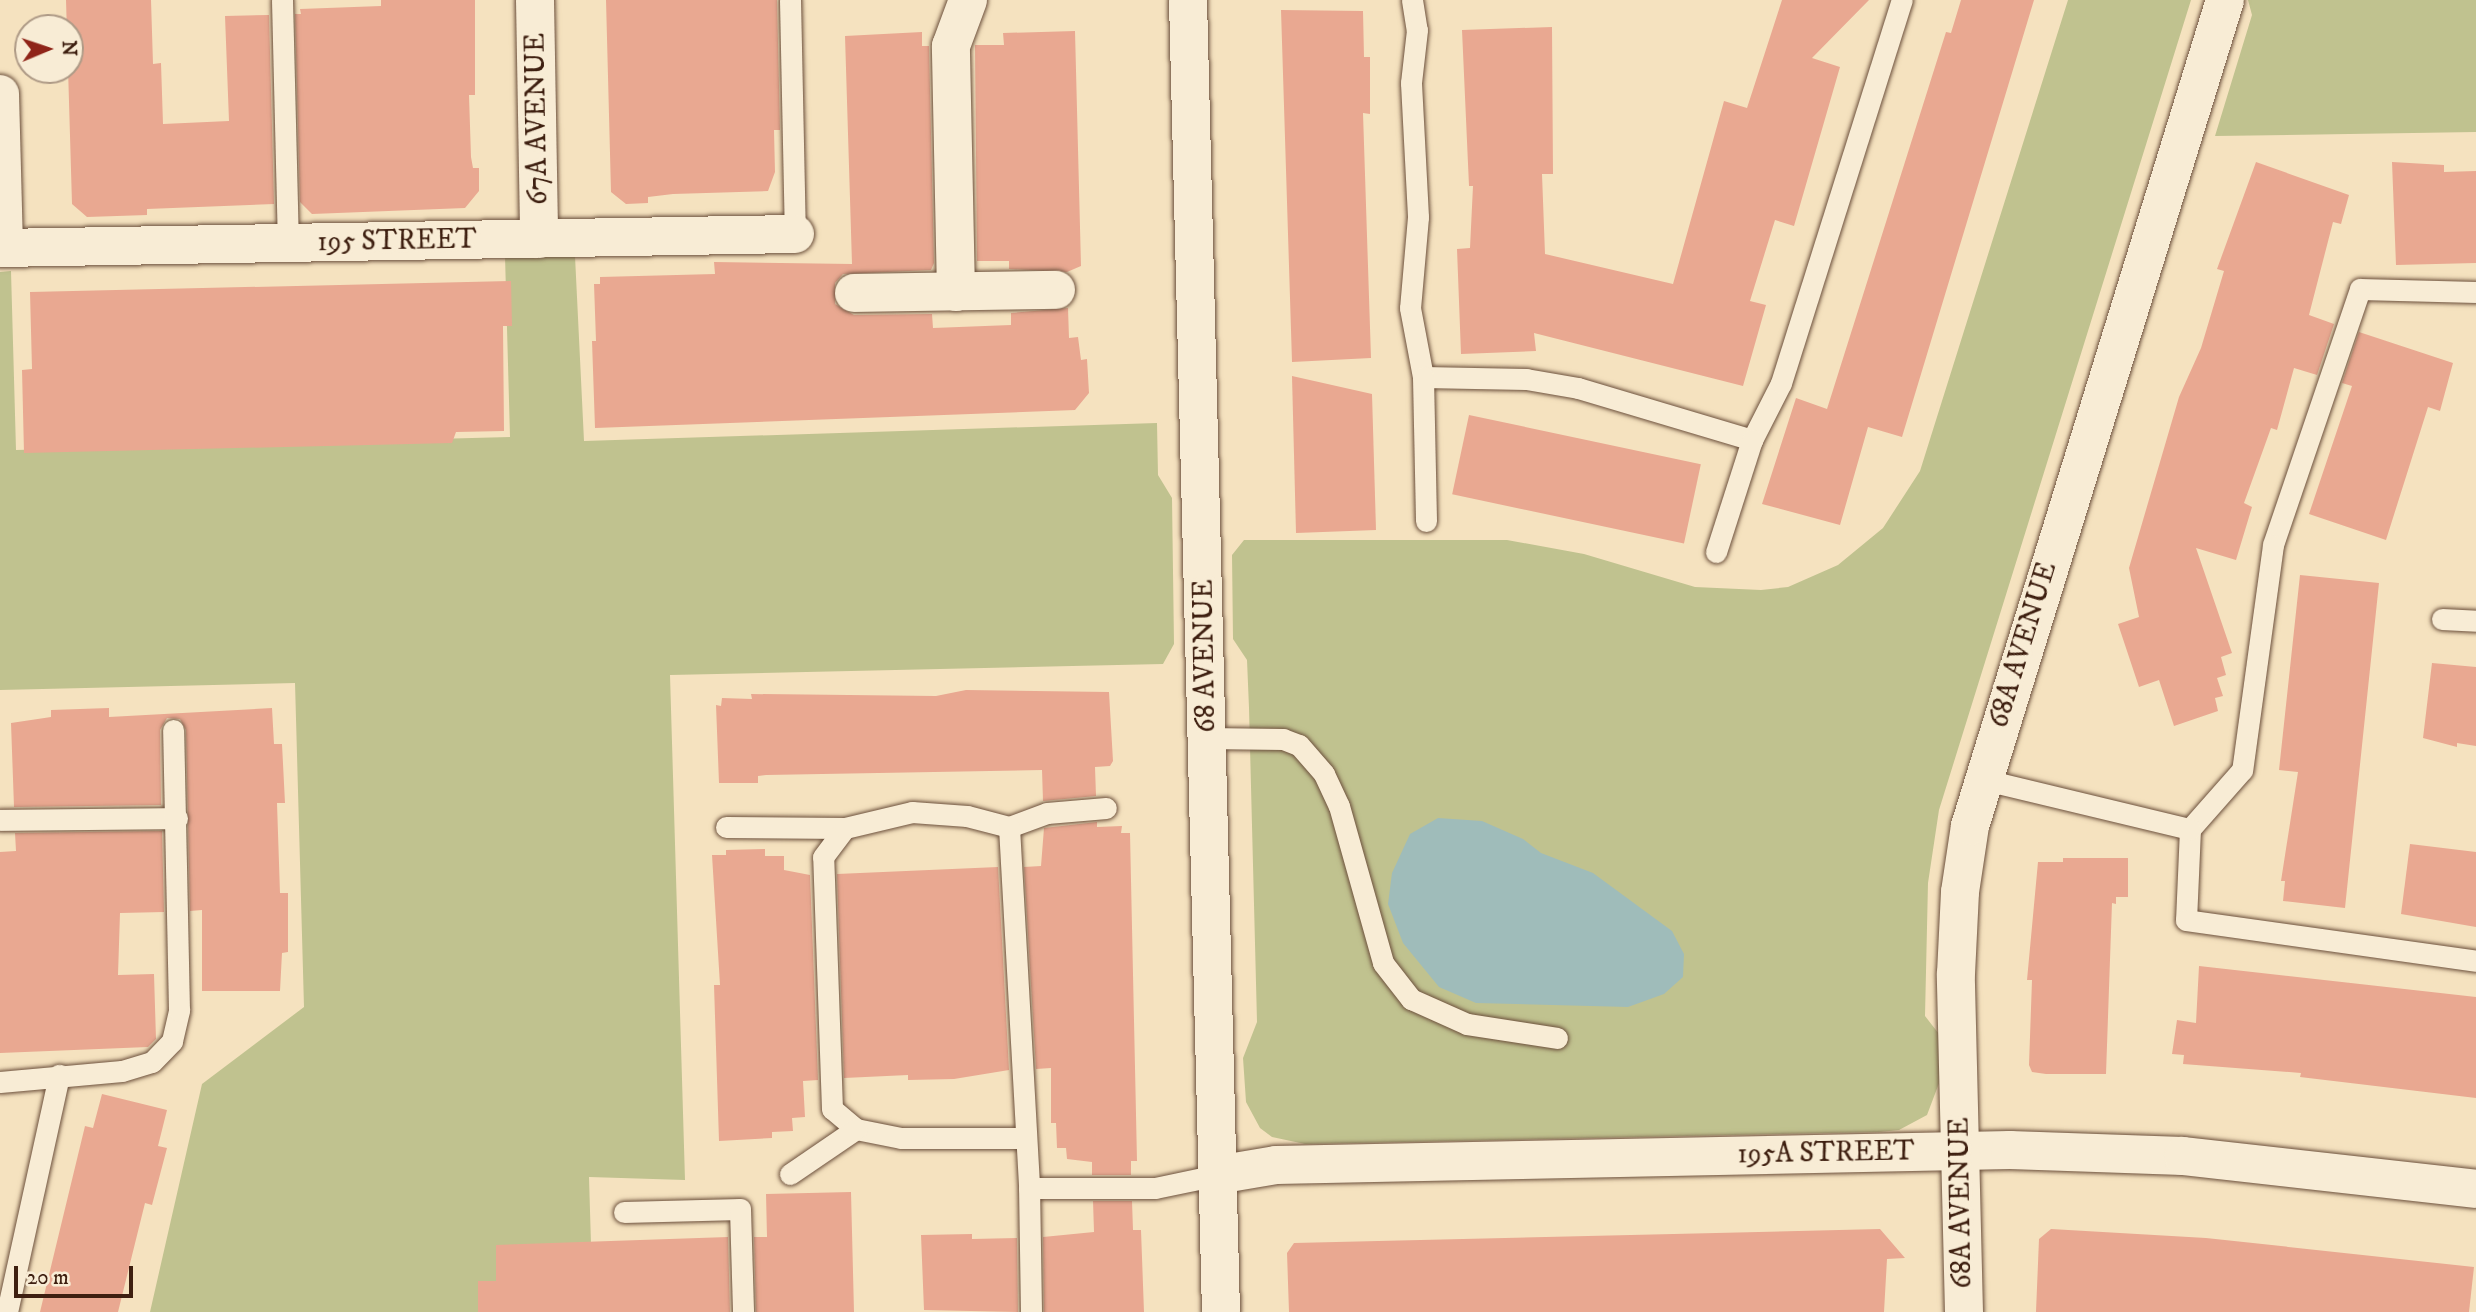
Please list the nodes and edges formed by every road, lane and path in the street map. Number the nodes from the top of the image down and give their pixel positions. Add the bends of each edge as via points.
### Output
1 (282, 0) edge
2 (535, 0) edge
3 (790, 0) edge
4 (968, 0) edge
5 (1188, 0) edge
6 (1412, 0) edge
7 (1902, 0) edge
8 (2225, 0) edge
9 (0, 94) edge
10 (794, 234) joint
11 (539, 239) junction
12 (288, 243) junction
13 (2, 248) edge
14 (1056, 290) dead end
15 (956, 292) junction
16 (2476, 292) edge
17 (854, 293) dead end
18 (1423, 377) junction
19 (1752, 440) junction
20 (1426, 522) dead end
21 (1716, 552) dead end
22 (2442, 620) dead end
23 (2476, 621) edge
24 (173, 730) dead end
25 (1206, 738) junction
26 (1981, 779) junction
27 (1106, 808) dead end
28 (177, 818) junction
29 (0, 820) edge
30 (726, 827) dead end
31 (1009, 827) junction
32 (845, 828) junction
33 (2190, 829) junction
34 (2476, 961) edge
35 (1557, 1038) dead end
36 (59, 1075) junction
37 (0, 1082) edge
38 (856, 1129) junction
39 (1026, 1138) junction
40 (1960, 1151) junction
41 (790, 1174) dead end
42 (1217, 1175) junction
43 (1029, 1188) junction
44 (2476, 1189) edge
45 (624, 1212) dead end
46 (7, 1312) edge
47 (743, 1312) edge
48 (1031, 1312) edge
49 (1221, 1312) edge
50 (1964, 1312) edge

1 - 12 lane
2 - 11 street, 67A AVENUE
3 - 10 lane
4 - 15 street via 951,46
5 - 25 street, 68 AVENUE
6 - 18 lane via 1417,30 1411,83 1418,217 1410,308
7 - 19 lane via 1781,383
8 - 26 street, 68A AVENUE
9 - 13 street
10 - 11 street, 195 STREET
11 - 12 street, 195 STREET
12 - 13 street, 195 STREET
14 - 15 street
15 - 17 street
16 - 33 lane via 2360,289 2273,545 2242,770
18 - 19 lane via 1526,379 1578,388
18 - 20 lane
19 - 21 lane
22 - 23 lane
24 - 28 lane
25 - 35 lane via 1283,739 1299,745 1324,774 1339,806 1383,963 1411,999 1467,1024
25 - 42 street, 68 AVENUE
26 - 33 lane
26 - 40 street, 68A AVENUE via 1959,892
27 - 31 lane via 1047,813
28 - 29 lane
28 - 36 lane via 179,1010 172,1041 152,1062 122,1071
30 - 32 lane
31 - 32 lane via 967,816 912,812
31 - 39 lane
32 - 38 lane via 823,857 825,927 832,1109
33 - 34 lane via 2186,920
36 - 37 lane
36 - 46 lane
38 - 39 lane via 901,1138
38 - 41 lane
39 - 43 lane
40 - 42 street, 195A STREET via 1276,1165
40 - 44 street, 195A STREET via 2183,1156
40 - 50 street, 68A AVENUE
42 - 43 lane via 1155,1188
42 - 49 street, 68 AVENUE
43 - 48 lane
45 - 47 lane via 740,1209

